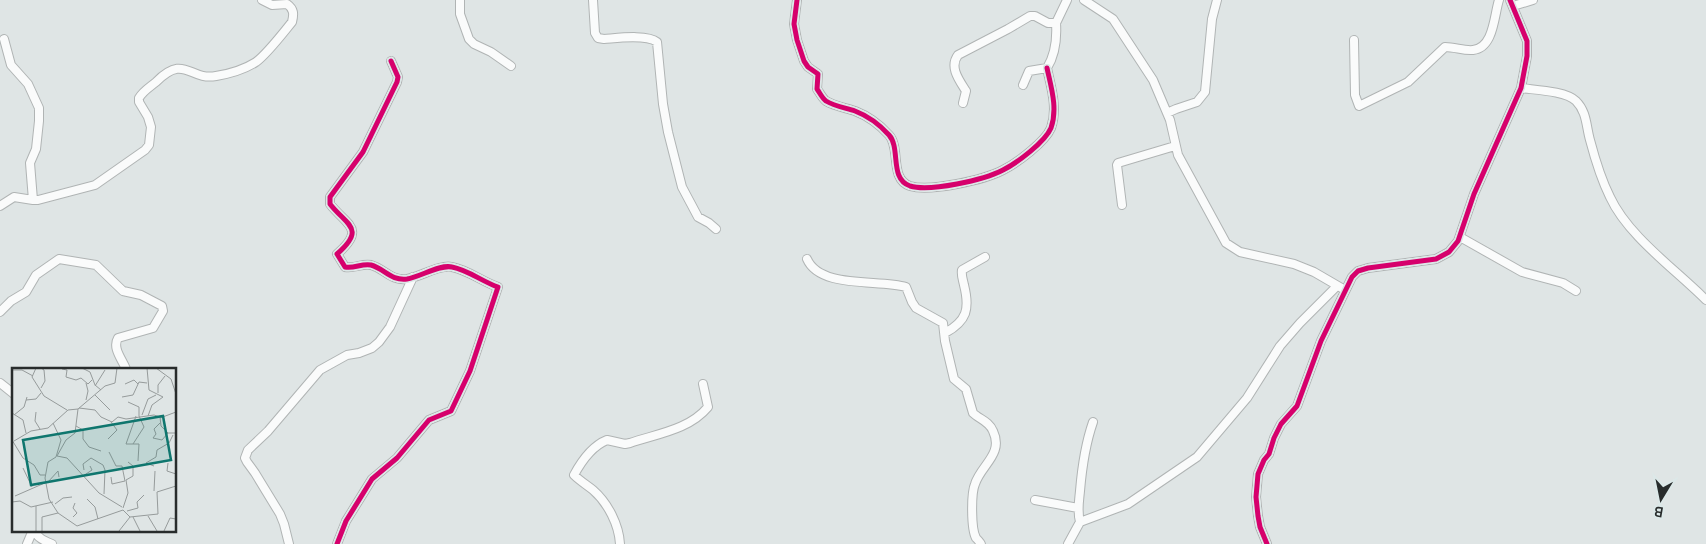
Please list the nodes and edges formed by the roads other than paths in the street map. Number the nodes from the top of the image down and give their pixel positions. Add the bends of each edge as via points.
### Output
1 (262, 0) edge
2 (460, 0) edge
3 (593, 0) edge
4 (797, 0) edge
5 (1067, 0) edge
6 (1084, 0) edge
7 (1218, 0) edge
8 (1499, 0) edge
9 (1532, 0) edge
10 (1512, 3) edge
11 (1056, 23) junction
12 (4, 39) dead end
13 (1354, 40) dead end
14 (391, 61) dead end
15 (511, 66) dead end
16 (1047, 68) junction
17 (1023, 86) dead end
18 (1521, 88) junction
19 (963, 104) dead end
20 (1167, 113) junction
21 (1175, 146) junction
22 (33, 200) junction
23 (1122, 205) dead end
24 (0, 206) edge
25 (716, 229) dead end
26 (1460, 236) junction
27 (985, 257) dead end
28 (807, 259) dead end
29 (413, 277) junction
30 (1337, 286) junction
31 (1345, 290) junction
32 (1576, 292) dead end
33 (1706, 300) edge
34 (0, 312) edge
35 (944, 333) junction
36 (126, 368) edge
37 (703, 384) dead end
38 (1, 386) edge
39 (12, 393) edge
40 (1093, 422) dead end
41 (1035, 500) dead end
42 (1078, 508) junction
43 (1080, 522) junction
44 (32, 532) edge
45 (34, 532) edge
46 (26, 544) edge
47 (52, 544) edge
48 (289, 544) edge
49 (337, 544) edge
50 (620, 544) edge
51 (981, 544) edge
52 (1068, 544) edge
53 (1267, 544) edge

1 - 22 street via 272,5 287,4 293,10 293,16 292,22 258,60 213,76 184,68 166,72 141,95 139,102 151,127 148,148 95,185
2 - 15 street via 460,14 469,39
3 - 25 street via 598,38 643,38 657,42 663,104 682,187 698,217
4 - 16 street via 795,31 804,62 818,74 817,89 826,101 866,117 888,134 893,142 898,173 911,186 936,187 992,174 1011,166 1039,143 1050,129 1054,111
5 - 11 street
6 - 20 street via 1115,22 1153,80
7 - 20 street via 1212,19 1205,92 1197,102
8 - 13 street via 1490,36 1484,45 1474,50 1443,49 1408,82 1359,106 1355,95
9 - 10 street
10 - 18 street via 1528,48
11 - 16 street via 1057,36
11 - 19 street via 1030,16 958,55 954,66 966,91
12 - 22 street via 11,65 28,84 39,108 36,149 30,163
14 - 29 street via 397,82 362,152 329,200 352,230 352,237 337,254 343,265 350,268 373,266 394,277
16 - 17 street via 1030,71
18 - 26 street via 1476,189
18 - 33 street via 1561,94 1578,102 1584,112 1599,169 1620,215 1635,234
20 - 21 street
21 - 23 street via 1116,165
21 - 30 street via 1226,243 1240,252 1298,266
22 - 24 street via 14,196
26 - 31 street via 1449,252 1436,259 1363,269 1352,277
26 - 32 street via 1522,272 1563,283
27 - 35 street via 962,270 967,309 959,324
28 - 35 street via 817,272 834,278 906,288 916,308 943,323
29 - 48 street via 390,327 379,342 320,370 246,454 247,462 280,514
29 - 49 street via 452,267 498,287 470,371 451,412 429,420 395,460 372,479 346,521
30 - 31 street
30 - 43 street via 1280,346 1248,398 1197,457 1128,504
31 - 53 street via 1321,341 1297,406 1281,424 1258,474 1258,516
34 - 36 street via 26,292 36,275 59,259 96,265 123,291 141,295 162,306 163,311 153,328 116,341 115,347
35 - 51 street via 954,379 966,390 972,413 987,422 994,434 993,456 974,484 974,533
37 - 50 street via 708,407 692,420 676,429 630,443 607,440 578,467 574,475 608,508
38 - 39 street
40 - 42 street via 1085,449
41 - 42 street
42 - 43 street
43 - 52 street
44 - 46 street
45 - 47 street

